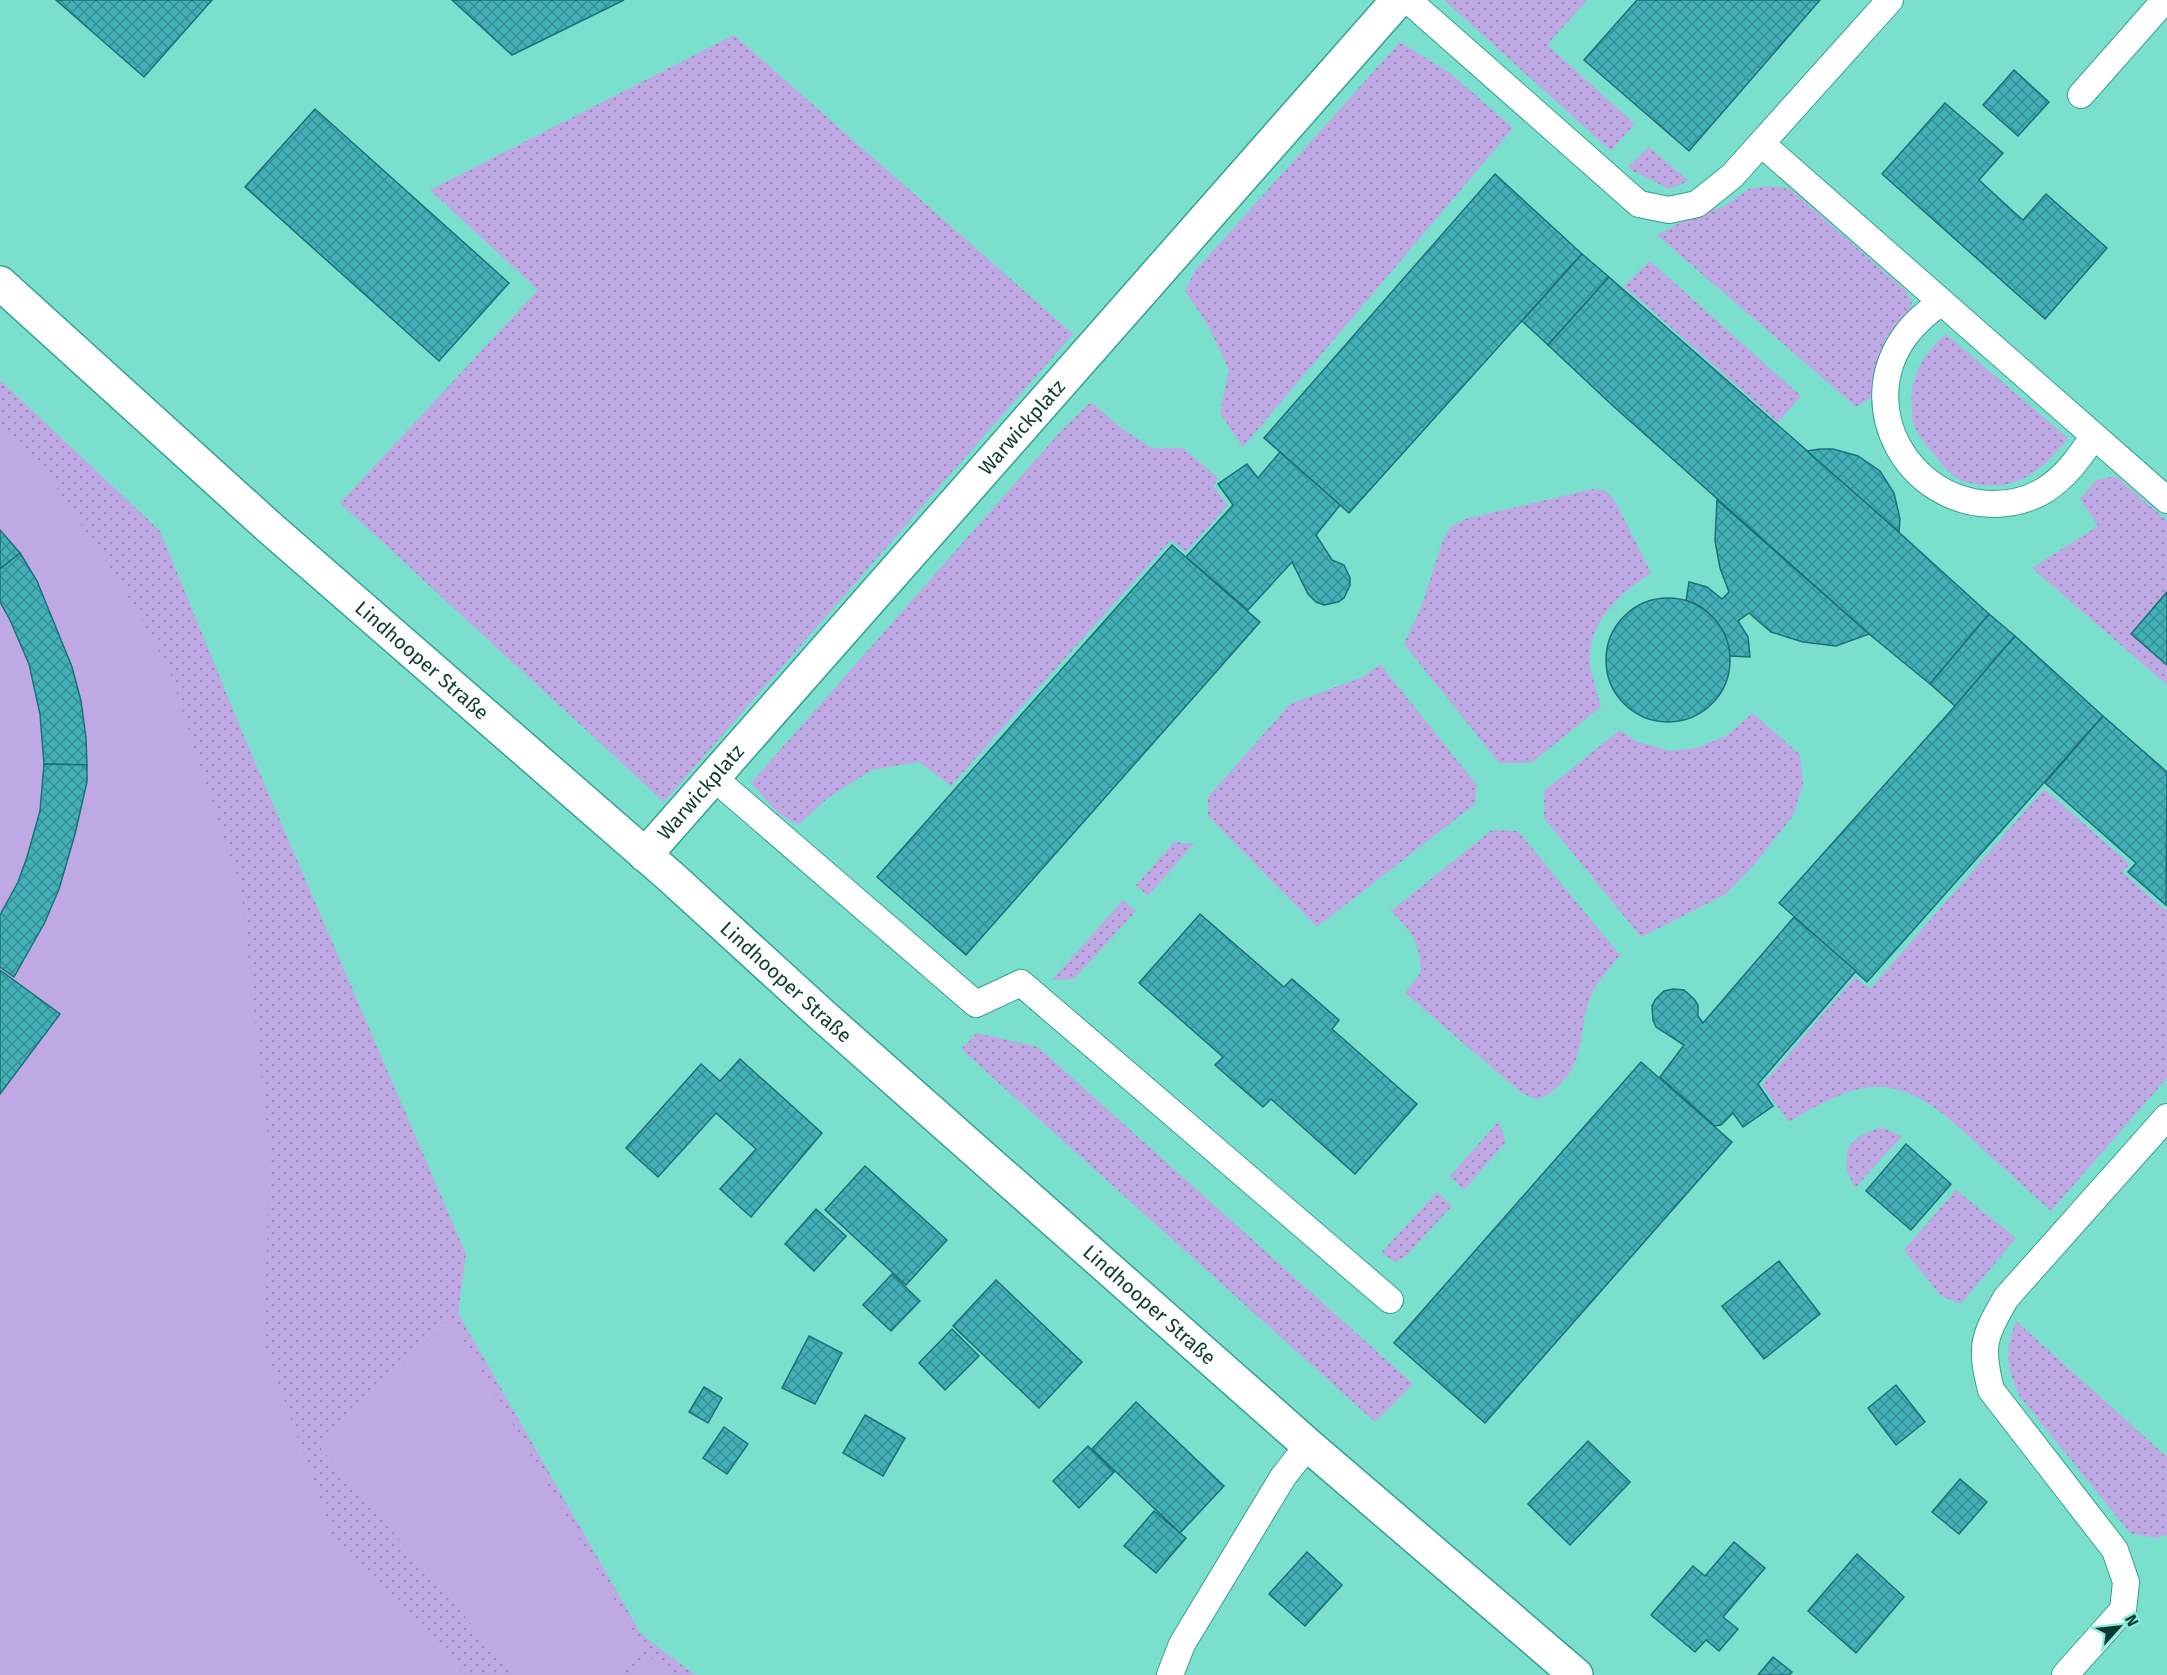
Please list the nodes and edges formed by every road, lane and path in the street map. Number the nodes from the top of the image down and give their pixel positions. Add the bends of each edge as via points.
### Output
1 (1398, 0) edge
2 (1408, 0) edge
3 (1890, 0) edge
4 (2165, 0) edge
5 (2081, 95) dead end
6 (1762, 144) junction
7 (0, 283) edge
8 (1941, 302) junction
9 (2094, 436) junction
10 (2167, 500) edge
11 (714, 778) junction
12 (645, 855) junction
13 (2167, 1117) edge
14 (1390, 1300) dead end
15 (1308, 1445) junction
16 (1170, 1675) edge
17 (1576, 1675) edge
18 (2065, 1675) edge

1 - 11 main road, Warwickplatz
2 - 6 lane via 1639,204 1669,210 1696,204 1732,176
3 - 6 lane
4 - 5 lane
6 - 8 lane
7 - 12 main road, Lindhooper Straße via 269,527
8 - 9 lane
8 - 9 lane via 1905,336 1894,355 1885,398 1894,441 1920,476 1948,494 1980,504 2024,499 2061,478
9 - 10 lane
11 - 12 main road, Warwickplatz
11 - 14 lane via 976,1004 1021,983
12 - 15 main road, Lindhooper Straße
13 - 18 lane via 2006,1298 1988,1329 1983,1360 1991,1390 2115,1550 2126,1582 2123,1610
15 - 16 lane via 1283,1477 1188,1634
15 - 17 main road, Lindhooper Straße

